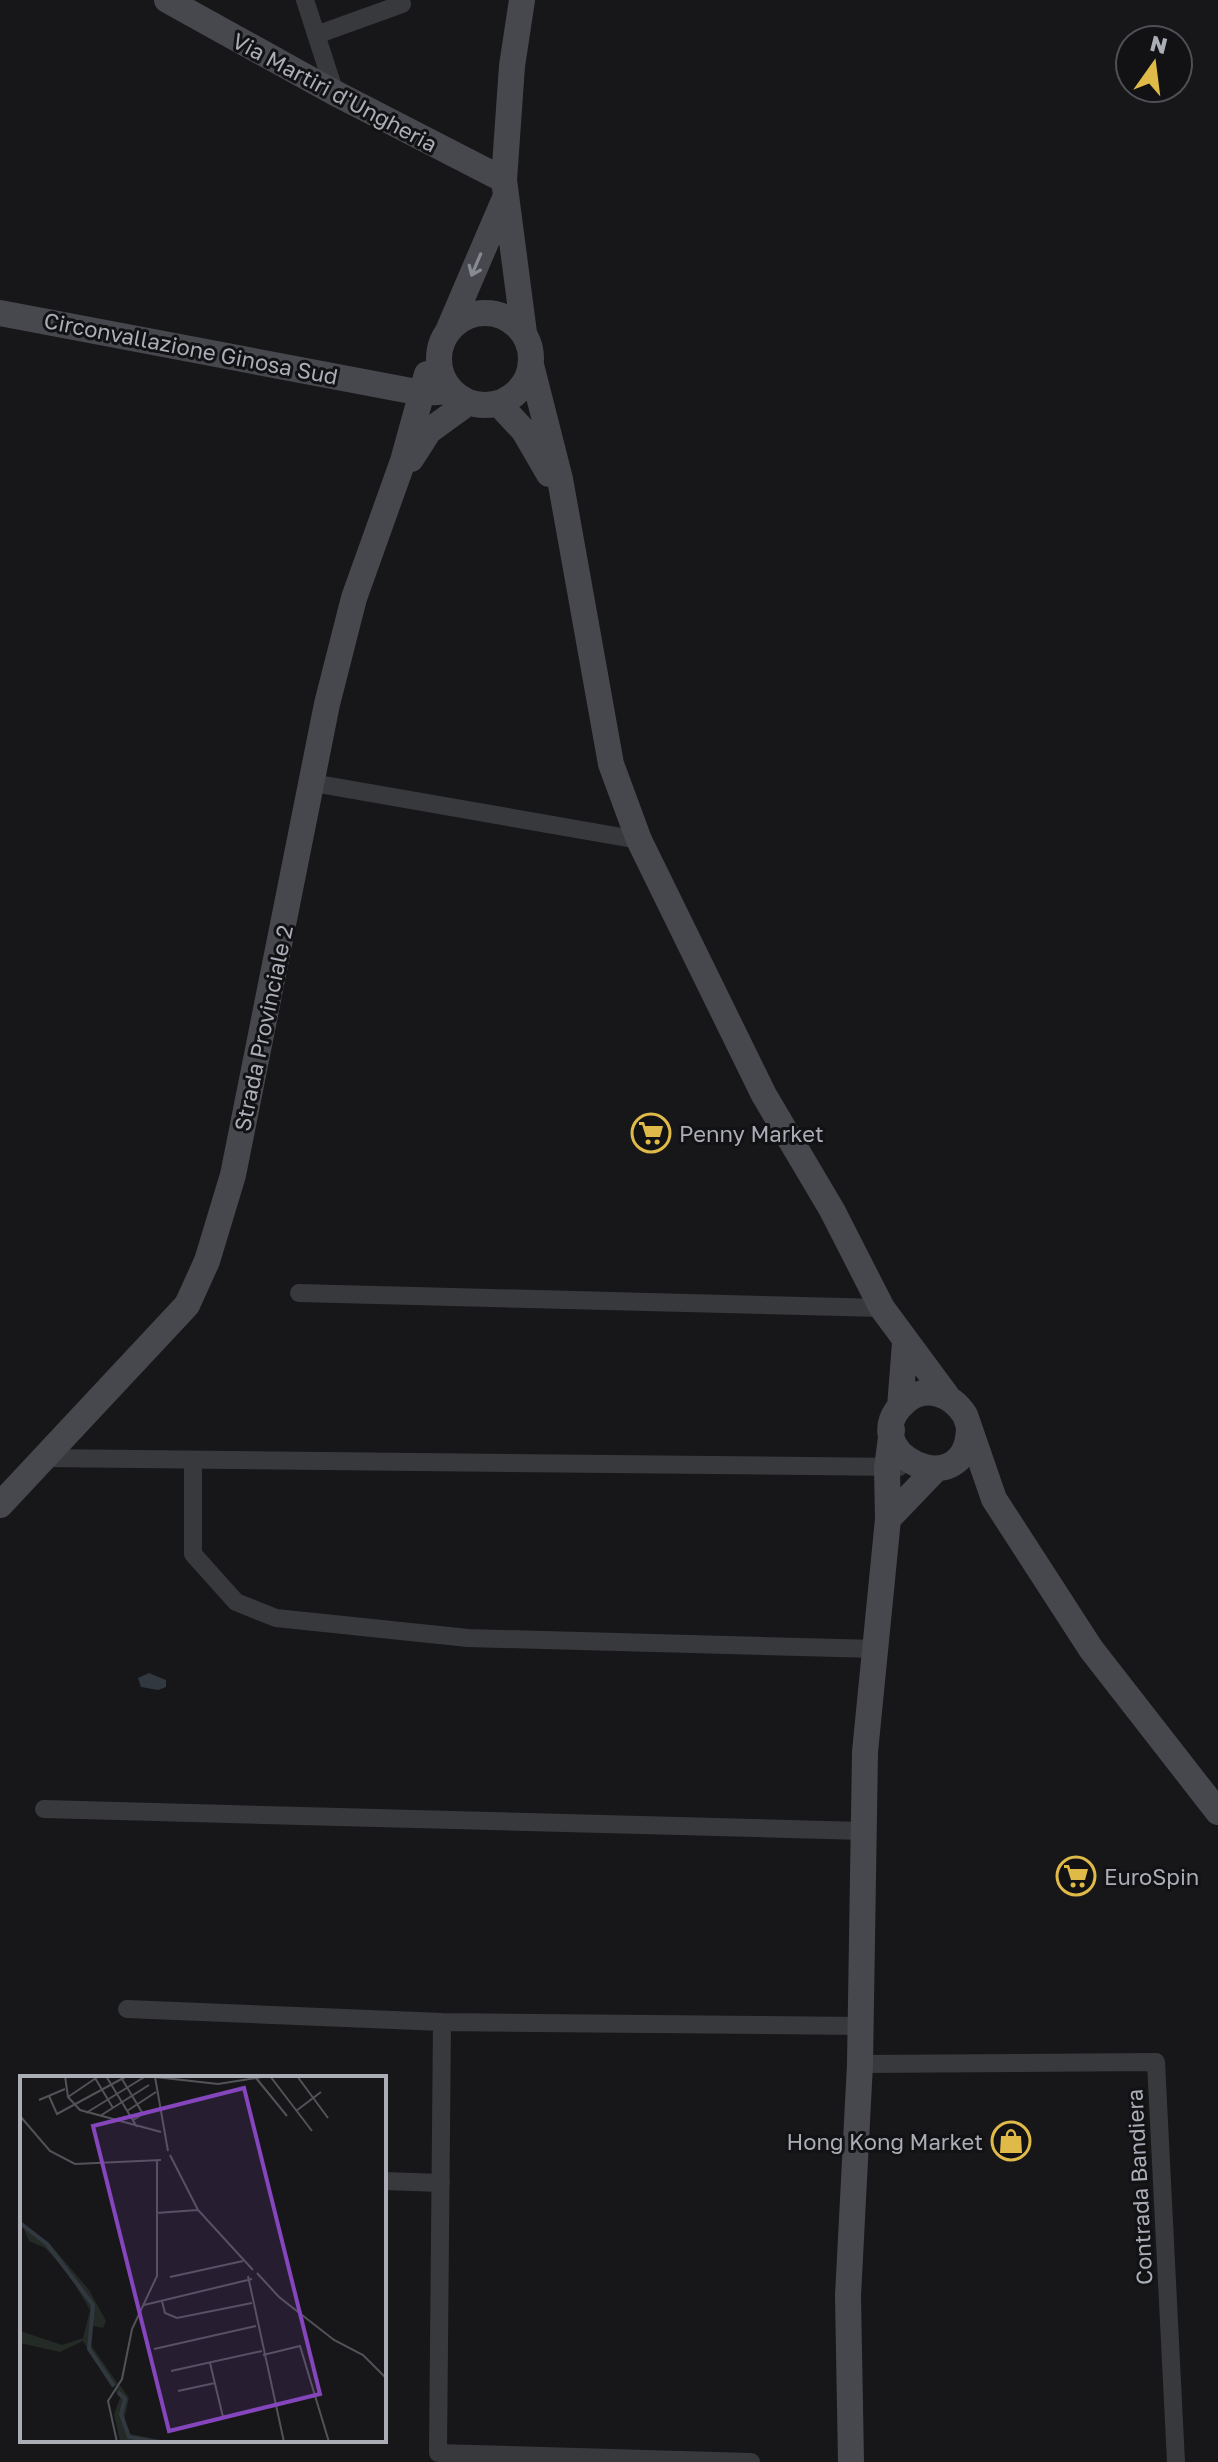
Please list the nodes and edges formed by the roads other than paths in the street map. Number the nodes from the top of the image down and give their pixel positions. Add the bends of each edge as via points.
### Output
1 (167, 0) edge
2 (305, 0) edge
3 (400, 0) edge
4 (522, 0) edge
5 (316, 35) junction
6 (335, 93) junction
7 (504, 189) junction
8 (0, 313) edge
9 (524, 333) junction
10 (434, 363) junction
11 (531, 365) junction
12 (460, 396) junction
13 (498, 403) junction
14 (396, 482) junction
15 (565, 507) junction
16 (313, 783) junction
17 (639, 840) junction
18 (299, 1293) dead end
19 (882, 1308) junction
20 (905, 1343) junction
21 (947, 1396) junction
22 (896, 1418) junction
23 (969, 1427) junction
24 (42, 1458) junction
25 (193, 1461) junction
26 (934, 1466) junction
27 (887, 1468) junction
28 (994, 1499) junction
29 (0, 1505) edge
30 (888, 1519) junction
31 (876, 1649) junction
32 (44, 1809) dead end
33 (1218, 1812) edge
34 (863, 1831) junction
35 (127, 2009) dead end
36 (442, 2022) junction
37 (861, 2026) junction
38 (860, 2064) junction
39 (386, 2181) edge
40 (441, 2183) junction
41 (751, 2462) edge
42 (851, 2462) edge
43 (1176, 2462) edge

1 - 6 main road, Via Martiri d'Ungheria
2 - 5 street
3 - 5 street via 402,4
4 - 7 main road
5 - 6 street
6 - 7 main road, Via Martiri d'Ungheria
7 - 9 main road
7 -> 10 main road
8 - 10 main road, Circonvallazione Ginosa Sud via 383,384 406,383
9 - 10 main road via 500,315 485,313 457,322
9 - 11 main road
10 - 12 main road, Circonvallazione Ginosa Sud
10 - 12 main road
10 - 14 main road
11 - 13 main road via 521,389
11 - 15 main road
12 - 13 main road
12 - 14 main road
13 - 15 main road via 540,454
14 - 16 main road, Strada Provinciale 2 via 354,598
15 - 17 main road via 611,764
16 - 17 street
16 - 24 main road, Strada Provinciale 2 via 233,1175 207,1261 187,1305
17 - 19 main road via 764,1095
18 - 19 street
19 - 20 main road
20 - 21 main road
20 - 22 main road
21 - 22 main road via 922,1393
21 - 23 main road
22 - 26 main road via 900,1454
22 - 27 main road
23 - 26 main road via 964,1448
23 - 28 main road
24 - 25 street
24 - 29 main road, Strada Provinciale 2
25 - 27 street
25 - 31 street via 193,1554 236,1602 276,1618 468,1638
26 - 27 street
26 - 28 main road
26 - 30 main road
27 - 30 main road
28 - 33 main road via 1091,1649
30 - 31 main road
31 - 34 main road
32 - 34 street
34 - 37 main road
35 - 36 street
36 - 37 street
36 - 40 street
37 - 38 main road
38 - 42 main road via 848,2296
38 - 43 street, Contrada Bandiera via 1156,2062
39 - 40 street
40 - 41 street via 438,2453

